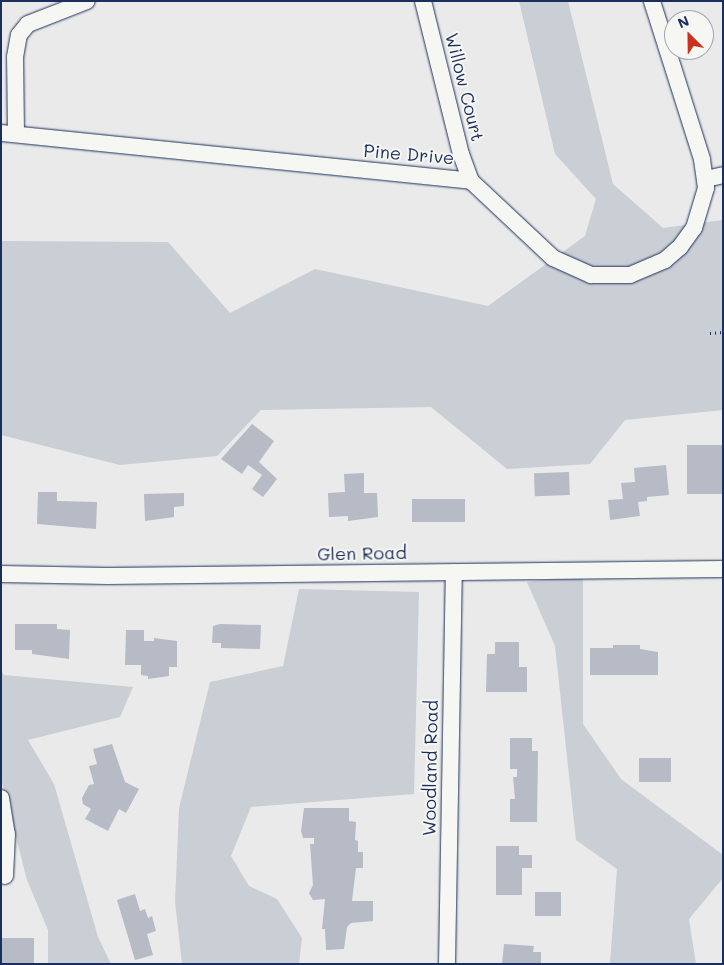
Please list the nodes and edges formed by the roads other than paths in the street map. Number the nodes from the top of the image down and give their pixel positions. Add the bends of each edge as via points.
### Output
1 (87, 1) edge
2 (423, 1) edge
3 (652, 1) edge
4 (9, 133) edge
5 (723, 175) edge
6 (706, 179) junction
7 (471, 181) junction
8 (723, 569) edge
9 (454, 572) junction
10 (1, 574) edge
11 (1, 798) edge
12 (5, 876) dead end
13 (447, 964) edge

1 - 4 street via 28,24 19,35
2 - 7 street, Willow Court via 461,154
3 - 6 street
4 - 7 street, Pine Drive
5 - 6 street
6 - 7 street, Pine Drive via 702,208 694,228 680,247 649,269 610,277 572,269 553,258
8 - 9 street, Glen Road
9 - 10 street, Glen Road
9 - 13 street, Woodland Road
11 - 12 street via 7,834

